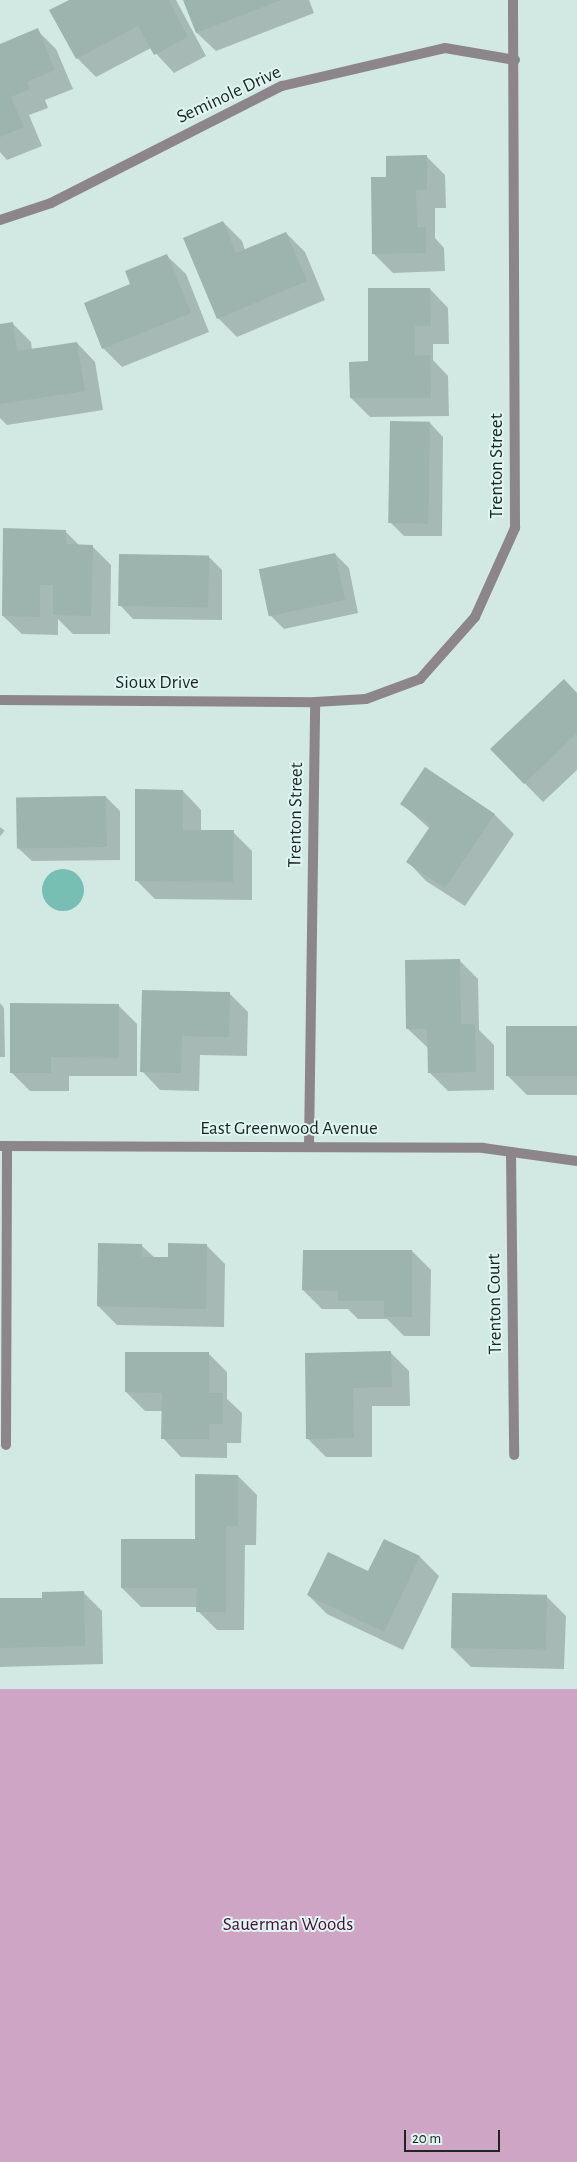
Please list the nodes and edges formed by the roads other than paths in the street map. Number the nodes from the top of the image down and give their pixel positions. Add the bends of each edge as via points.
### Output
1 (513, 0) edge
2 (515, 60) junction
3 (0, 220) edge
4 (0, 700) edge
5 (315, 702) junction
6 (4, 1146) edge
7 (309, 1146) junction
8 (511, 1152) junction
9 (577, 1161) edge
10 (6, 1445) dead end
11 (514, 1455) dead end

1 - 2 street, Trenton Street
2 - 3 street, Seminole Drive via 445,48 282,86 51,203
2 - 5 street, Trenton Street via 515,528 475,617 420,679 366,699
4 - 5 street, Sioux Drive
5 - 7 street, Trenton Street
6 - 7 street, East Greenwood Avenue
6 - 10 street
7 - 8 street, East Greenwood Avenue via 483,1148
8 - 9 street, East Greenwood Avenue
8 - 11 street, Trenton Court

